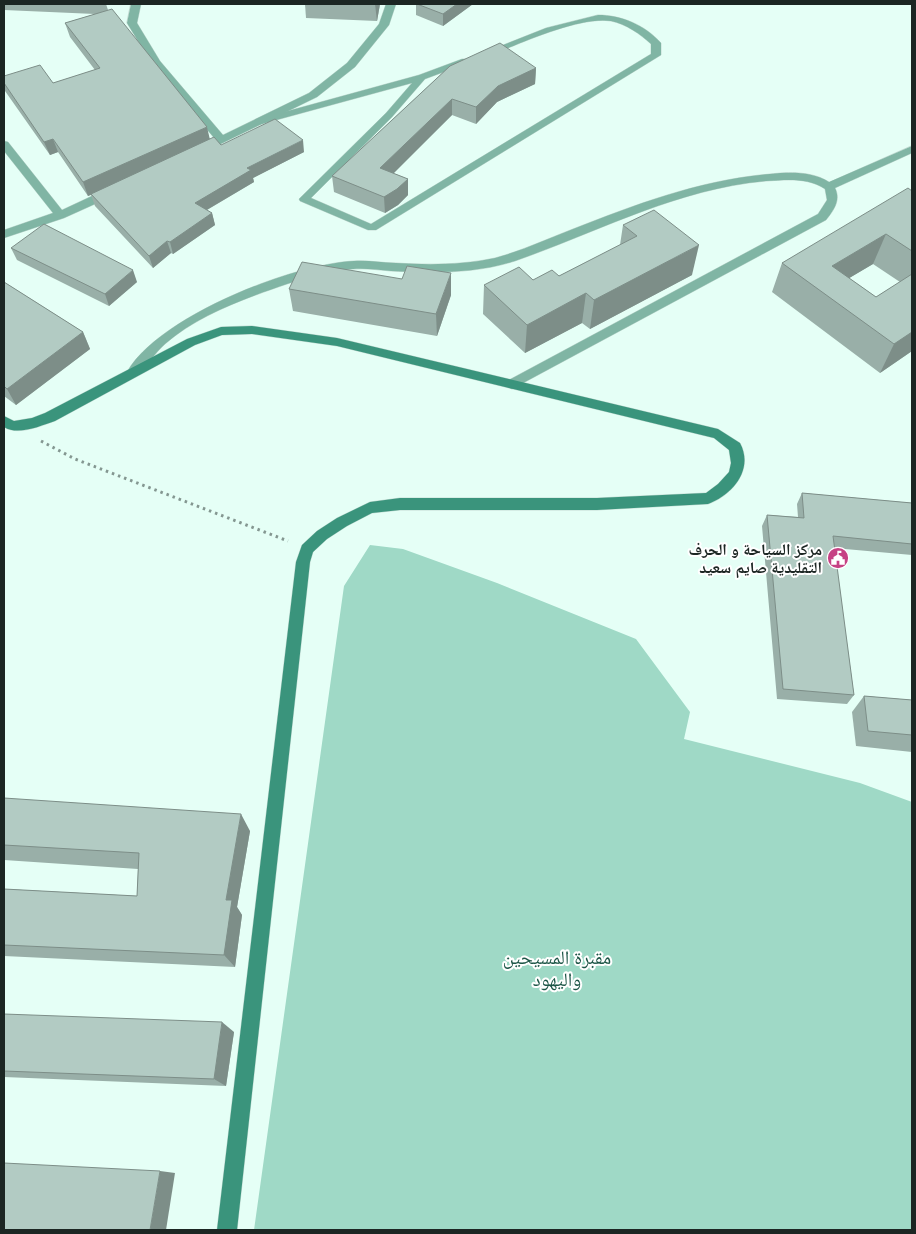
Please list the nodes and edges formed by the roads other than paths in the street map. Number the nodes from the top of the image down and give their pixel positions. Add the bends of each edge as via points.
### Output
1 (136, 4) edge
2 (392, 6) edge
3 (422, 77) junction
4 (258, 122) junction
5 (222, 140) junction
6 (4, 144) edge
7 (912, 150) edge
8 (186, 157) edge
9 (123, 186) edge
10 (828, 186) junction
11 (60, 215) junction
12 (4, 234) edge
13 (133, 372) junction
14 (512, 384) junction
15 (4, 421) edge
16 (227, 1230) edge

1 - 5 street via 132,23 156,62
2 - 4 street via 384,25 351,65 313,95
3 - 3 lane via 586,20 609,18 640,29 656,43 656,55 372,228 304,199 389,115
3 - 4 lane
4 - 5 street
5 - 8 street
6 - 11 street
7 - 10 street
9 - 11 street
10 - 13 street via 808,176 764,177 679,194 486,266 440,269 351,265 321,270 246,296 191,320 165,337
10 - 14 street via 833,194 831,207 822,217
11 - 12 street
13 - 14 street via 220,331 252,330 337,342
13 - 15 street via 50,417 12,426
14 - 16 street via 718,434 735,447 738,465 720,493 708,498 597,504 400,504 370,508 322,535 307,549

